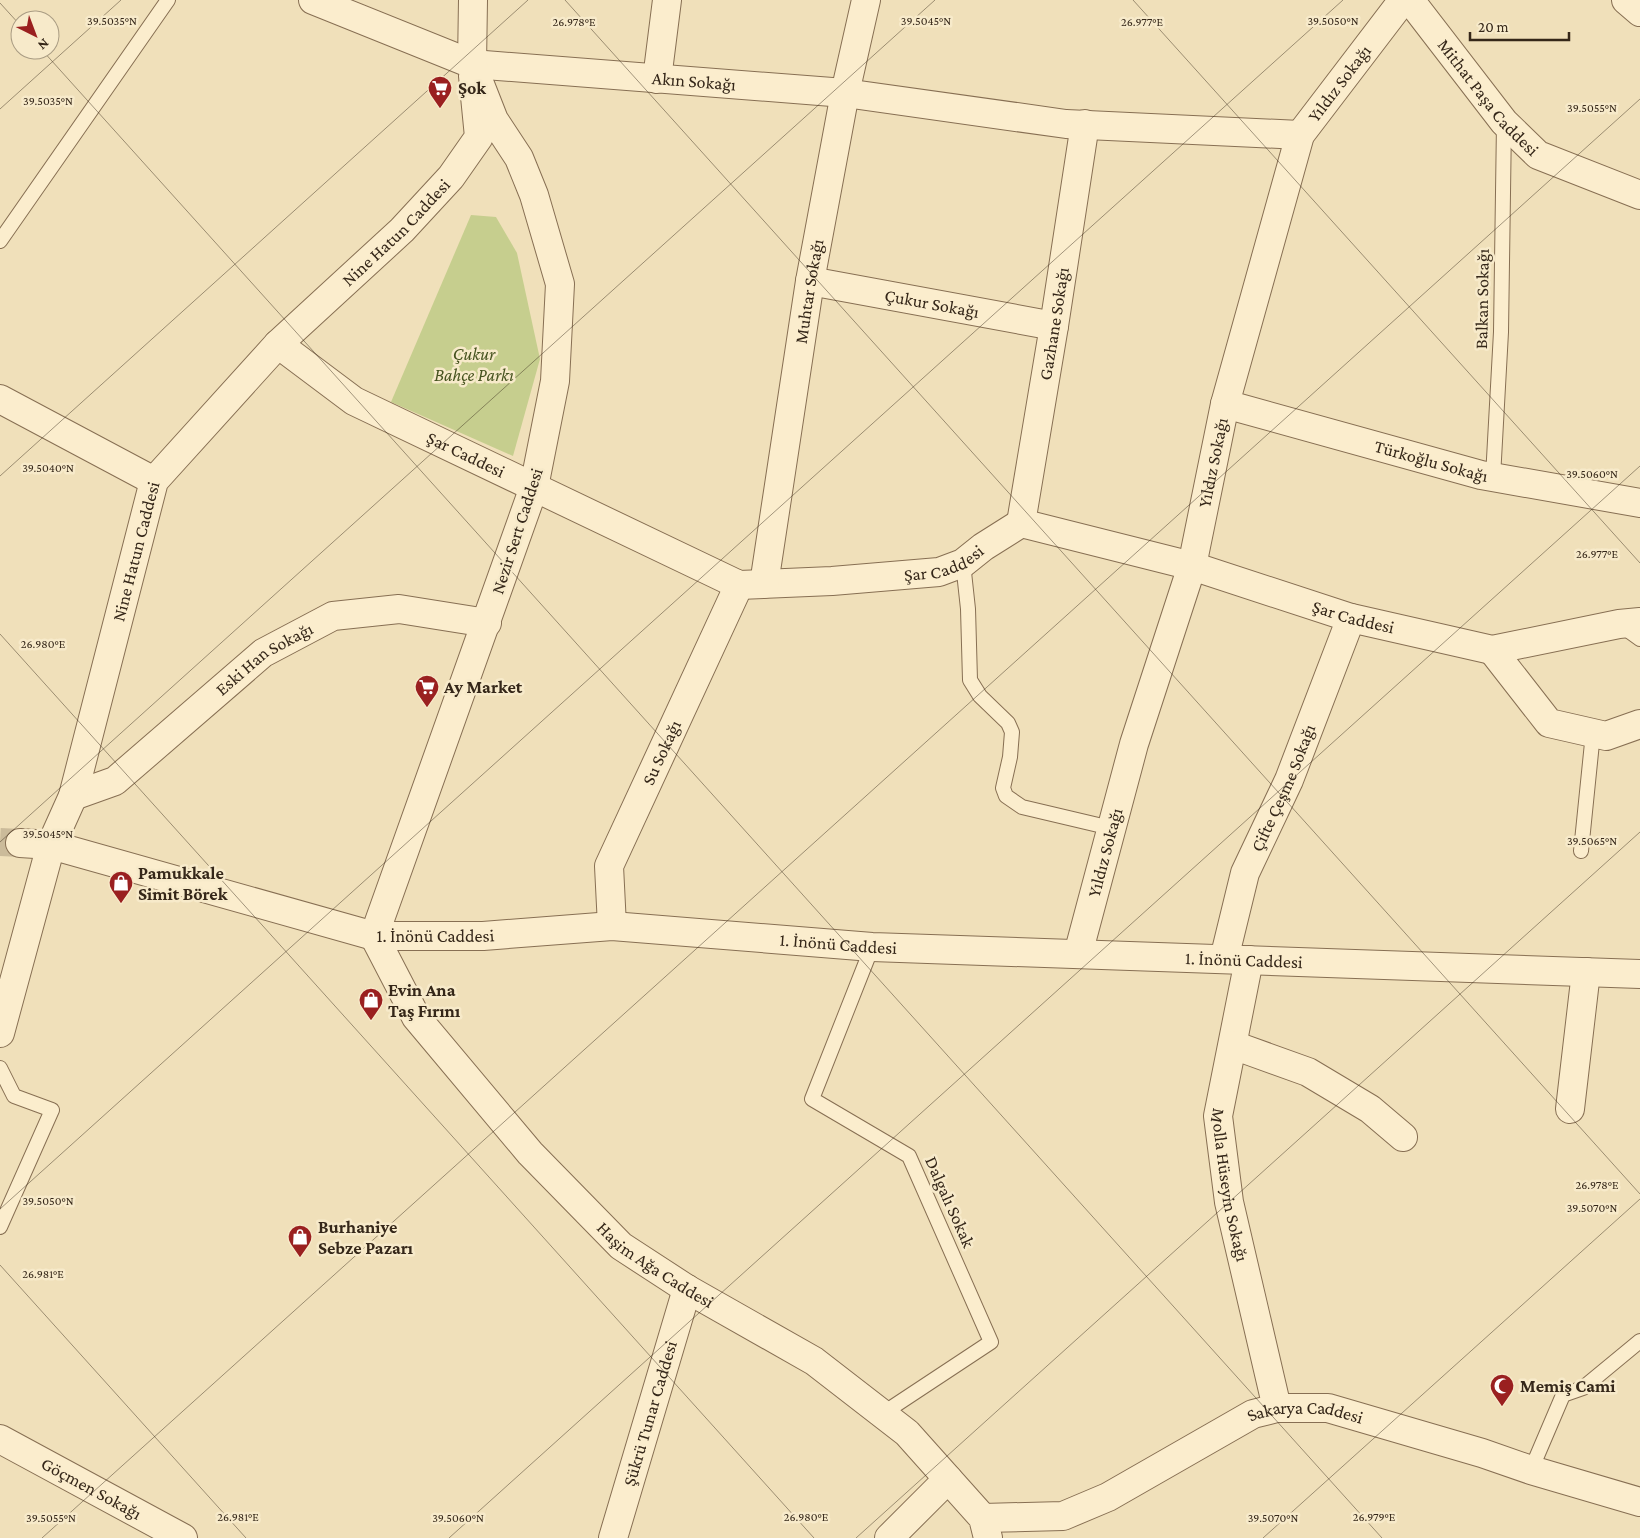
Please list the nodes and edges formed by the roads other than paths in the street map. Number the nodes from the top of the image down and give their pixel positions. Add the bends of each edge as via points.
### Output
1 (168, 0) edge
2 (313, 0) edge
3 (473, 0) edge
4 (667, 0) edge
5 (866, 0) edge
6 (1403, 0) edge
7 (1410, 0) edge
8 (1626, 0) edge
9 (1640, 12) edge
10 (472, 64) junction
11 (657, 79) junction
12 (845, 93) junction
13 (1504, 122) junction
14 (1085, 124) junction
15 (1300, 135) junction
16 (1640, 195) edge
17 (0, 241) edge
18 (810, 281) junction
19 (1054, 326) junction
20 (278, 344) junction
21 (0, 399) edge
22 (1224, 404) junction
23 (1493, 477) junction
24 (154, 481) junction
25 (534, 487) junction
26 (1640, 503) edge
27 (1021, 523) junction
28 (963, 563) junction
29 (1192, 566) junction
30 (752, 585) junction
31 (1351, 618) junction
32 (486, 624) junction
33 (1633, 628) edge
34 (1492, 650) junction
35 (1640, 724) edge
36 (1593, 733) junction
37 (73, 796) junction
38 (1111, 828) junction
39 (20, 843) tunnel mouth
40 (50, 845) junction
41 (1581, 851) dead end
42 (612, 926) junction
43 (374, 936) junction
44 (872, 947) junction
45 (1078, 954) junction
46 (1236, 959) junction
47 (1586, 972) junction
48 (1640, 974) edge
49 (0, 1032) edge
50 (1232, 1045) junction
51 (0, 1068) edge
52 (1570, 1109) dead end
53 (1403, 1137) dead end
54 (0, 1226) edge
55 (687, 1289) junction
56 (1640, 1341) edge
57 (1277, 1408) junction
58 (882, 1414) junction
59 (0, 1439) edge
60 (1531, 1470) junction
61 (948, 1479) junction
62 (1640, 1502) edge
63 (985, 1528) edge
64 (183, 1538) edge
65 (613, 1538) edge
66 (889, 1538) edge

1 - 17 lane
2 - 10 street, Akın Sokağı
3 - 10 street, Nine Hatun Caddesi
4 - 11 street
5 - 12 street, Muhtar Sokağı
6 - 15 street, Yıldız Sokağı
7 - 13 street, Mithat Paşa Caddesi
8 - 9 street
10 - 11 street, Akın Sokağı
10 - 20 street, Nine Hatun Caddesi via 479,137 457,169 402,230
10 - 25 street, Nezir Sert Caddesi via 494,120 519,158 534,195 560,284 555,381
11 - 12 street, Akın Sokağı
12 - 14 street, Akın Sokağı
12 - 18 street, Muhtar Sokağı
13 - 16 street, Mithat Paşa Caddesi via 1538,155
13 - 23 lane, Balkan Sokağı via 1501,332
14 - 15 street, Akın Sokağı
14 - 19 street, Gazhane Sokağı
15 - 22 street, Yıldız Sokağı
18 - 19 street, Çukur Sokağı
18 - 30 street, Muhtar Sokağı
19 - 27 street, Gazhane Sokağı
20 - 24 street, Nine Hatun Caddesi
20 - 25 street, Şar Caddesi via 354,401
21 - 24 street
22 - 23 street, Türkoğlu Sokağı
22 - 29 street, Yıldız Sokağı
23 - 26 street, Türkoğlu Sokağı
24 - 37 street, Nine Hatun Caddesi
25 - 30 street, Şar Caddesi
25 - 32 street, Nezir Sert Caddesi
27 - 28 street, Şar Caddesi
27 - 29 street, Şar Caddesi
28 - 30 street, Şar Caddesi via 940,572
28 - 38 lane via 970,680 980,696 1008,723 1012,732 1003,788 1006,796 1022,807
29 - 31 street, Şar Caddesi
29 - 38 street, Yıldız Sokağı via 1134,744
30 - 42 street, Su Sokağı via 609,866
31 - 34 street, Şar Caddesi
31 - 46 street, Çifte Çeşme Sokağı via 1289,780 1244,873
32 - 37 street, Eski Han Sokağı via 399,609 333,616 264,653 115,781
32 - 43 street, Nezir Sert Caddesi
33 - 34 street, Şar Caddesi
34 - 36 street via 1549,723
35 - 36 street via 1606,736
36 - 41 lane
37 - 40 street, Nine Hatun Caddesi
38 - 45 street, Yıldız Sokağı
39 - 40 street, 1. İnönü Caddesi
40 - 43 street, 1. İnönü Caddesi
40 - 49 street, Nine Hatun Caddesi
42 - 43 street, 1. İnönü Caddesi via 483,936
42 - 44 street, 1. İnönü Caddesi
43 - 55 street, Haşim Ağa Caddesi via 416,1017 530,1153 621,1246
44 - 45 street, 1. İnönü Caddesi
44 - 58 lane, Dalgalı Sokak via 812,1099 909,1156 991,1342
45 - 46 street, 1. İnönü Caddesi
46 - 47 street, 1. İnönü Caddesi
46 - 50 street, Molla Hüseyin Sokağı
47 - 48 street, 1. İnönü Caddesi
47 - 52 street
50 - 53 street via 1308,1072 1370,1109
50 - 57 street, Molla Hüseyin Sokağı via 1218,1116 1229,1202
51 - 54 lane via 14,1096 52,1110
55 - 58 street, Haşim Ağa Caddesi via 814,1361
55 - 65 street, Şükrü Tunar Caddesi
56 - 60 lane via 1583,1388 1563,1395
57 - 60 street, Sakarya Caddesi via 1328,1408
57 - 63 street, Sakarya Caddesi via 1252,1414 1108,1497 1063,1516
58 - 61 street, Haşim Ağa Caddesi via 907,1433
59 - 64 street, Göçmen Sokağı
60 - 62 street, Sakarya Caddesi
61 - 63 street, Haşim Ağa Caddesi
61 - 66 street

